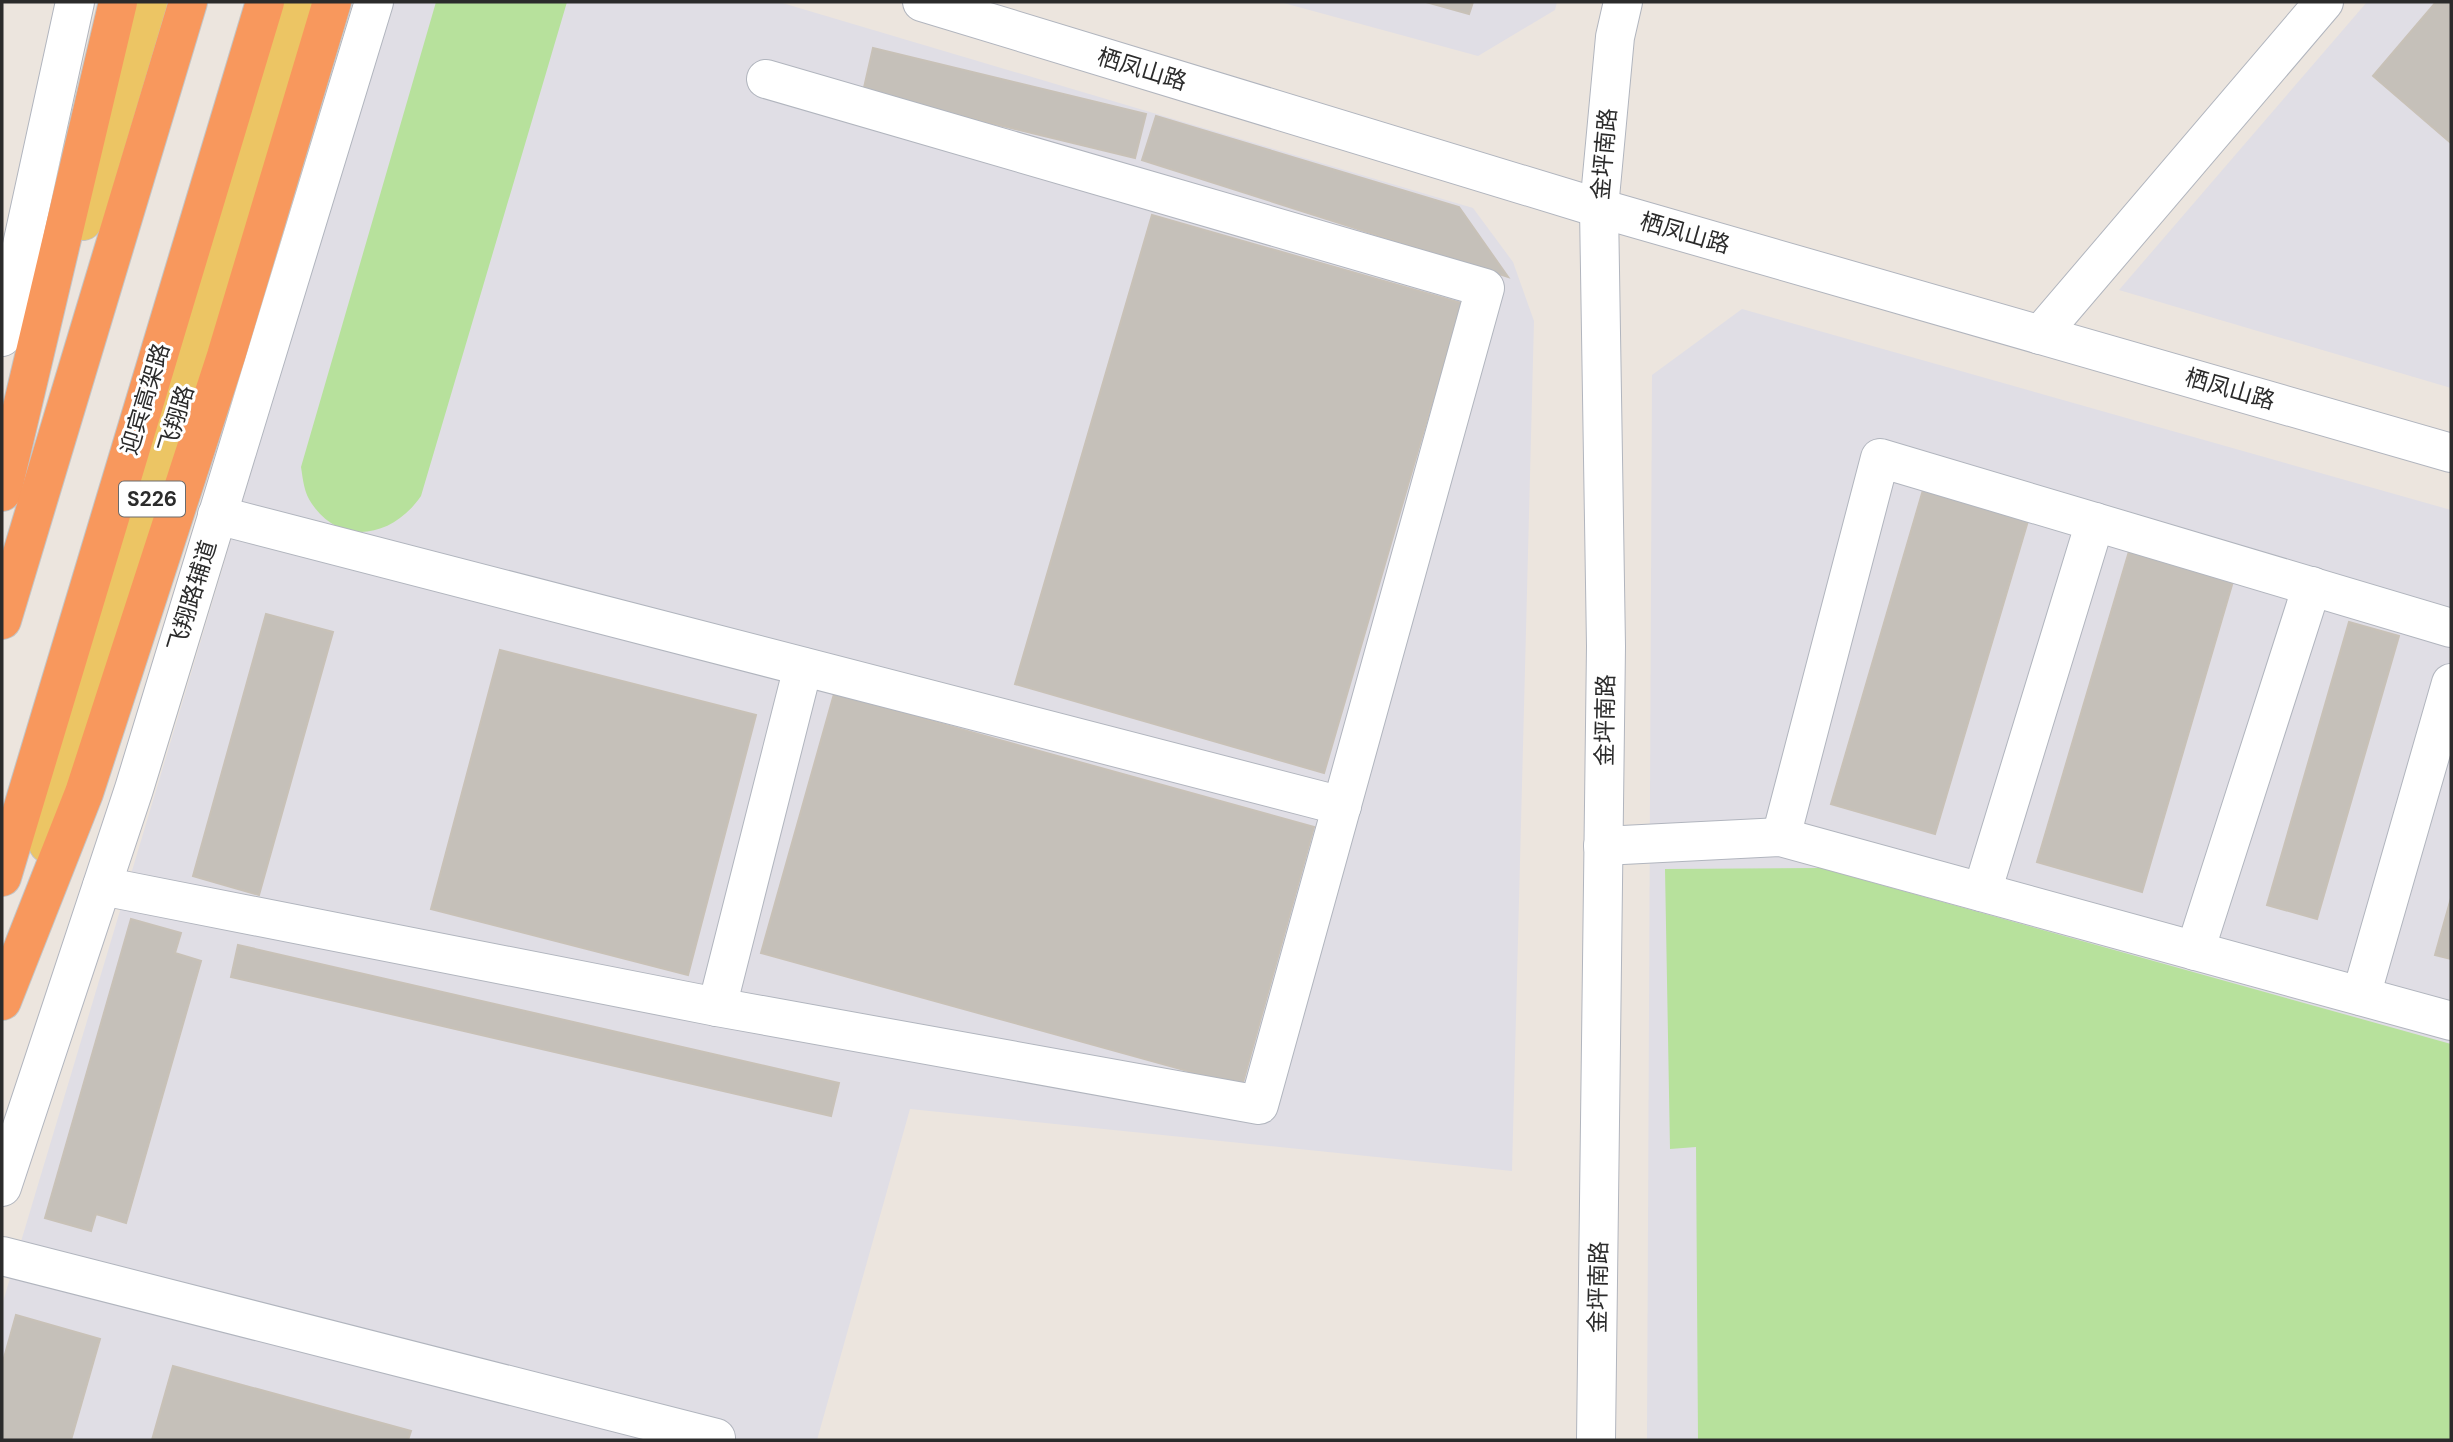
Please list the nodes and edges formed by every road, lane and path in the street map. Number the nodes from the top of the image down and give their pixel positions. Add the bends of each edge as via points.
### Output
1 (75, 2) edge
2 (118, 2) edge
3 (148, 2) edge
4 (188, 2) edge
5 (265, 2) edge
6 (302, 2) edge
7 (332, 2) edge
8 (374, 2) edge
9 (922, 2) edge
10 (1623, 2) edge
11 (2325, 2) edge
12 (766, 79) dead end
13 (1599, 208) junction
14 (2040, 335) junction
15 (2, 337) edge
16 (2451, 453) edge
17 (2, 493) edge
18 (217, 515) junction
19 (2095, 522) junction
20 (2312, 586) junction
21 (2, 620) edge
22 (2451, 628) edge
23 (803, 667) junction
24 (2451, 683) edge
25 (1342, 806) junction
26 (1781, 837) junction
27 (1604, 846) junction
28 (2, 877) edge
29 (102, 886) junction
30 (1982, 892) junction
31 (2195, 951) junction
32 (2361, 996) junction
33 (2, 999) edge
34 (717, 1007) junction
35 (2451, 1021) edge
36 (2, 1188) edge
37 (2, 1256) edge
38 (716, 1438) dead end
39 (1595, 1440) edge

1 - 15 street
2 - 17 highway
3 - 17 main road
4 - 21 highway
5 - 28 highway, 迎宾高架路
6 - 33 main road, 飞翔路 / S226
7 - 33 highway via 226,356 83,793
8 - 18 street, 飞翔路辅道
9 - 13 street, 栖凤山路
10 - 13 street, 金坪南路 via 1615,37
11 - 14 street
12 - 25 street via 1485,288
13 - 14 street, 栖凤山路
13 - 27 street, 金坪南路 via 1606,646
14 - 16 street, 栖凤山路
18 - 23 street
18 - 29 street, 飞翔路辅道
19 - 20 street
19 - 26 street via 1880,458
19 - 30 street
20 - 22 street
20 - 31 street
23 - 25 street
23 - 34 street
24 - 32 street
25 - 34 street via 1259,1105
26 - 27 street
26 - 30 street
27 - 39 street, 金坪南路
29 - 34 street
29 - 36 street, 飞翔路辅道
30 - 31 street
31 - 32 street
32 - 35 street
37 - 38 street

